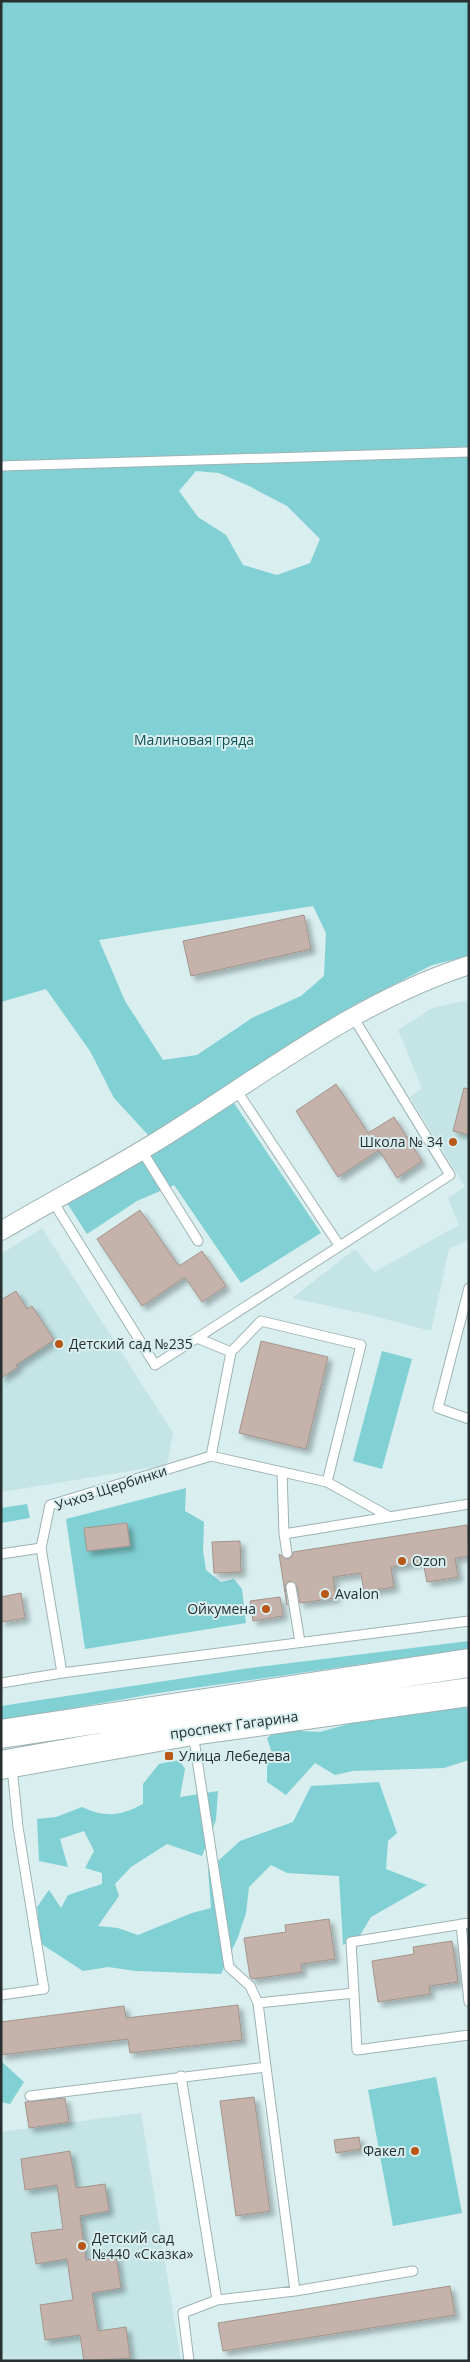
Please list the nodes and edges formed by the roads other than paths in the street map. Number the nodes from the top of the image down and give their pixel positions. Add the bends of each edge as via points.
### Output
1 (469, 452) edge
2 (1, 466) edge
3 (469, 965) edge
4 (353, 1017) junction
5 (237, 1091) junction
6 (142, 1151) junction
7 (52, 1200) junction
8 (1, 1231) edge
9 (198, 1241) dead end
10 (338, 1246) junction
11 (469, 1288) edge
12 (197, 1338) junction
13 (231, 1352) junction
14 (469, 1419) edge
15 (210, 1456) junction
16 (282, 1472) junction
17 (327, 1482) junction
18 (469, 1504) edge
19 (390, 1517) junction
20 (284, 1534) junction
21 (41, 1548) junction
22 (286, 1553) dead end
23 (1, 1554) edge
24 (292, 1587) dead end
25 (469, 1621) edge
26 (300, 1642) junction
27 (469, 1664) edge
28 (62, 1673) junction
29 (1, 1683) edge
30 (469, 1692) edge
31 (192, 1731) junction
32 (1, 1734) edge
33 (6, 1765) edge
34 (465, 1923) edge
35 (354, 1993) junction
36 (1, 1995) edge
37 (469, 2002) edge
38 (258, 2003) junction
39 (469, 2035) edge
40 (266, 2067) junction
41 (181, 2076) junction
42 (30, 2096) dead end
43 (413, 2271) dead end
44 (295, 2290) junction
45 (217, 2300) junction
46 (188, 2361) edge

1 - 2 lane
3 - 4 street via 436,976
4 - 5 street
4 - 10 lane via 450,1175
5 - 6 street
5 - 10 lane
6 - 7 street
6 - 9 lane
7 - 8 street
7 - 12 lane via 155,1365
10 - 12 lane
11 - 14 lane via 438,1408
12 - 13 lane
13 - 15 lane
13 - 17 lane via 261,1321 362,1345
15 - 16 lane
15 - 21 lane, Учхоз Щербинки via 50,1506
16 - 17 lane
16 - 20 lane
17 - 19 lane
18 - 19 lane
19 - 20 lane
20 - 22 lane
21 - 23 lane
21 - 28 lane
24 - 26 lane
25 - 26 lane
26 - 28 lane
27 - 32 main road, проспект Гагарина
28 - 29 lane
30 - 31 main road, проспект Гагарина
31 - 33 main road, проспект Гагарина
31 - 38 lane via 229,1967 250,1986
33 - 36 lane via 44,1989
34 - 35 lane via 350,1942
34 - 37 lane
35 - 38 lane
35 - 39 lane via 357,2050
38 - 40 lane
40 - 41 lane
40 - 44 lane
41 - 42 lane
41 - 45 lane
43 - 44 lane
44 - 45 lane
45 - 46 lane via 183,2313

